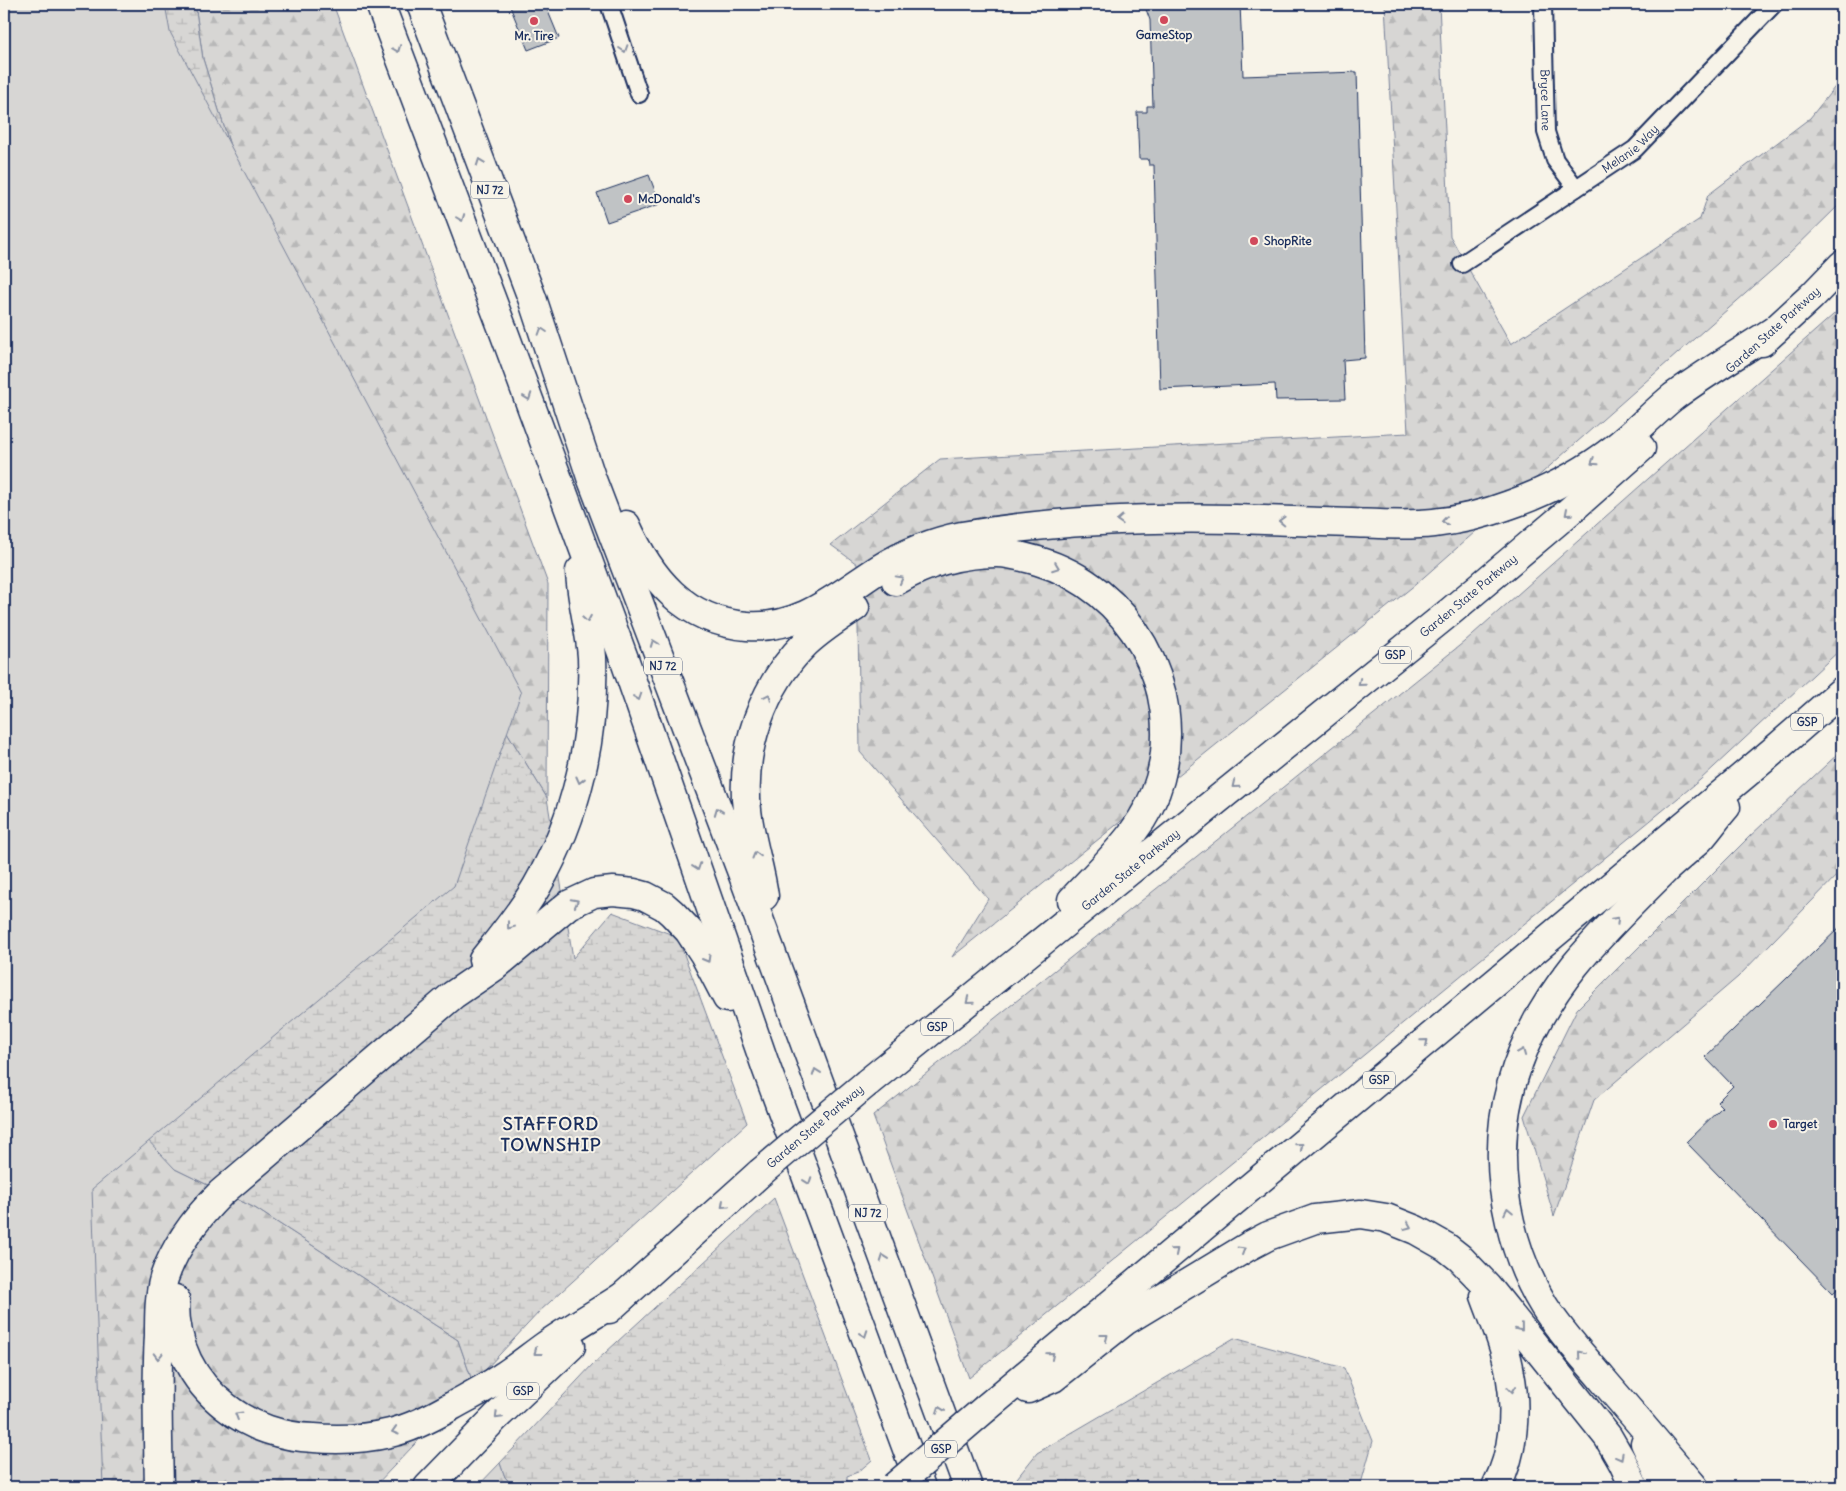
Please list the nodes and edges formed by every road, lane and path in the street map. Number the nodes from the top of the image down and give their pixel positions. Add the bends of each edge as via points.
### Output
1 (380, 4) edge
2 (421, 4) edge
3 (609, 4) edge
4 (1543, 4) edge
5 (1774, 4) edge
6 (638, 94) dead end
7 (1576, 188) junction
8 (1462, 264) dead end
9 (1842, 265) edge
10 (1775, 330) junction
11 (558, 377) junction
12 (579, 536) junction
13 (1842, 691) edge
14 (1772, 752) junction
15 (773, 955) junction
16 (1007, 970) junction
17 (453, 995) junction
18 (767, 1070) junction
19 (182, 1241) junction
20 (1478, 1277) junction
21 (622, 1298) junction
22 (1612, 1391) junction
23 (986, 1408) junction
24 (968, 1482) edge
25 (159, 1487) edge
26 (428, 1487) edge
27 (894, 1487) edge
28 (921, 1487) edge
29 (1496, 1487) edge
30 (1634, 1487) edge
31 (1664, 1487) edge
32 (1694, 1487) edge

1 -> 12 highway, NJ 72
11 -> 2 highway, NJ 72 via 532,298
3 -> 6 street
4 - 7 street, Bryce Lane via 1546,132 1555,160
5 - 7 street, Melanie Way via 1635,149
7 - 8 street, Melanie Way
9 - 10 highway, Garden State Parkway / GSP
10 -> 11 highway via 1674,397 1598,460 1529,497 1490,511 1456,520 1416,524 1140,520 1057,525 960,537 910,552 809,614 763,626 733,624 704,615 678,600 656,577 639,552 603,468
10 -> 16 highway, Garden State Parkway / GSP via 1564,516
15 -> 11 highway, NJ 72 via 591,477
12 -> 17 highway via 581,591 590,638 592,675 588,735 578,789 561,837 536,886 506,931
12 -> 18 highway, NJ 72
13 - 14 highway, GSP
22 -> 14 highway via 1544,1306 1518,1250 1506,1206 1502,1163 1504,1124 1512,1081 1535,1024 1575,966 1630,906 1700,838
23 -> 14 highway, GSP
15 -> 16 highway via 746,795 750,749 758,719 772,689 788,663 807,642 885,587 932,564 964,556 997,553 1061,568 1114,605 1134,629 1152,663 1162,692 1166,724 1160,779 1143,818 1127,840
24 -> 15 highway, NJ 72
16 -> 21 highway, Garden State Parkway / GSP, bridge via 760,1173
17 -> 18 highway via 577,900 603,892 634,893 664,906 688,931 704,954
17 - 19 highway via 221,1193
18 -> 28 highway, NJ 72
21 -> 19 highway via 545,1346 503,1377 434,1416 391,1433 368,1437 308,1438 286,1435 248,1422 218,1401 195,1376 183,1353 176,1328 175,1296
19 -> 25 highway via 168,1268 161,1295
23 -> 20 highway via 1053,1378 1125,1321 1228,1258 1268,1236 1315,1219 1361,1214 1401,1223 1446,1247
20 -> 29 highway via 1506,1357 1514,1402 1508,1452
20 -> 30 highway via 1608,1437
21 -> 26 highway, Garden State Parkway / GSP via 496,1417
22 - 31 highway via 1647,1446
22 - 32 highway
23 - 27 highway, GSP, bridge

